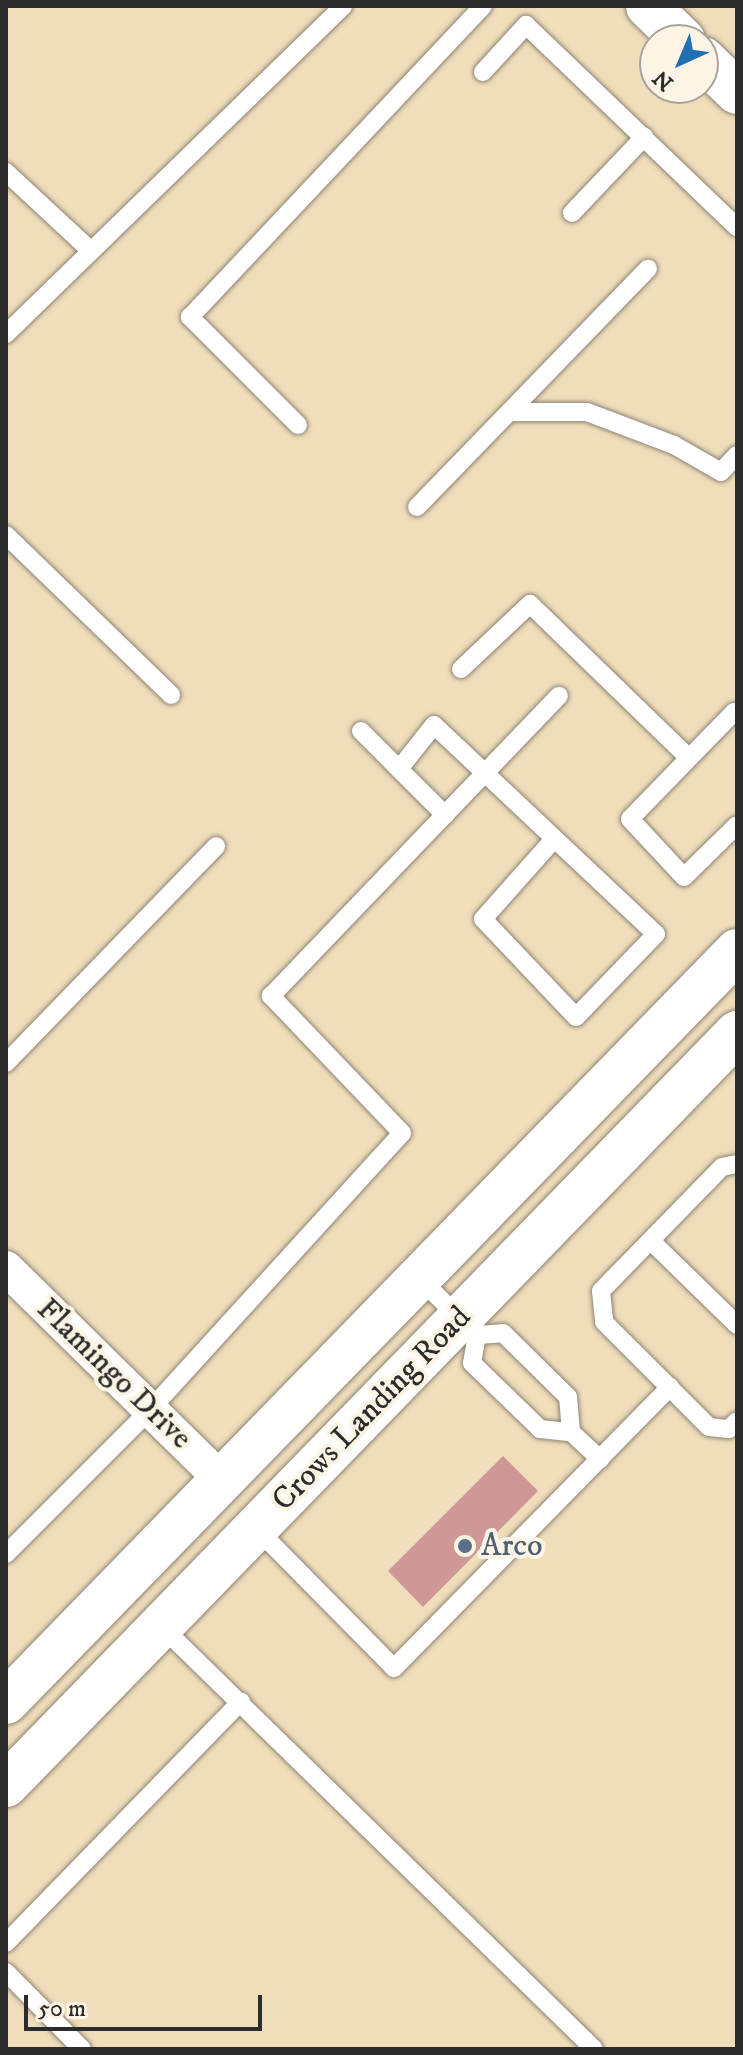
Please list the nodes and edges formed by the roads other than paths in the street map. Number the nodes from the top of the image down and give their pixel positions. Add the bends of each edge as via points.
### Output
1 (343, 6) edge
2 (483, 6) edge
3 (648, 6) edge
4 (667, 24) edge
5 (483, 72) dead end
6 (719, 75) edge
7 (737, 92) edge
8 (644, 137) junction
9 (6, 172) edge
10 (572, 213) dead end
11 (737, 227) edge
12 (91, 251) junction
13 (648, 269) dead end
14 (6, 334) edge
15 (509, 412) junction
16 (298, 425) dead end
17 (737, 455) edge
18 (417, 507) dead end
19 (6, 535) edge
20 (461, 669) dead end
21 (171, 695) dead end
22 (559, 696) dead end
23 (737, 715) edge
24 (361, 731) dead end
25 (689, 758) junction
26 (399, 769) junction
27 (484, 774) junction
28 (445, 815) junction
29 (737, 825) edge
30 (554, 839) junction
31 (216, 846) dead end
32 (737, 951) edge
33 (737, 1033) edge
34 (6, 1063) edge
35 (737, 1164) edge
36 (651, 1241) junction
37 (6, 1268) edge
38 (419, 1278) junction
39 (737, 1325) edge
40 (468, 1326) junction
41 (670, 1387) junction
42 (150, 1410) junction
43 (737, 1421) edge
44 (571, 1432) junction
45 (600, 1459) junction
46 (215, 1487) junction
47 (257, 1529) junction
48 (6, 1554) edge
49 (163, 1628) junction
50 (241, 1701) junction
51 (6, 1702) edge
52 (6, 1785) edge
53 (6, 1943) edge
54 (6, 1972) edge
55 (82, 2049) edge
56 (594, 2049) edge

1 - 12 lane
2 - 16 lane via 190,317
3 - 4 main road
5 - 8 lane via 526,25
6 - 7 main road
8 - 10 lane
8 - 11 lane
9 - 12 lane
12 - 14 lane
13 - 15 lane
15 - 17 lane via 587,412 674,445 721,472
15 - 18 lane
19 - 21 lane
20 - 25 lane via 530,604
22 - 27 lane
23 - 25 lane via 734,712
24 - 26 lane
25 - 29 lane via 630,819 684,877
26 - 27 lane via 434,725
26 - 28 lane
27 - 28 lane
27 - 30 lane
28 - 42 lane via 271,996 402,1133
30 - 30 lane via 656,934 576,1017 483,919
31 - 34 lane
32 - 38 main road, Crows Landing Road
33 - 40 main road, Crows Landing Road
35 - 36 lane via 722,1167
36 - 39 lane
36 - 41 lane via 601,1291 604,1322
37 - 42 street, Flamingo Drive
38 - 40 lane
38 - 46 main road, Crows Landing Road
40 - 44 lane via 503,1333 568,1397
40 - 44 lane via 472,1363 540,1429
40 - 47 main road, Crows Landing Road
41 - 43 lane via 709,1427 729,1429
41 - 45 lane
42 - 46 street, Flamingo Drive
42 - 48 lane
44 - 45 lane
45 - 47 lane via 394,1668
46 - 49 main road via 186,1552 160,1587 154,1607
46 - 51 main road, Crows Landing Road
47 - 49 main road, Crows Landing Road
49 - 50 lane
49 - 52 main road, Crows Landing Road
50 - 53 lane
50 - 56 lane
54 - 55 lane

